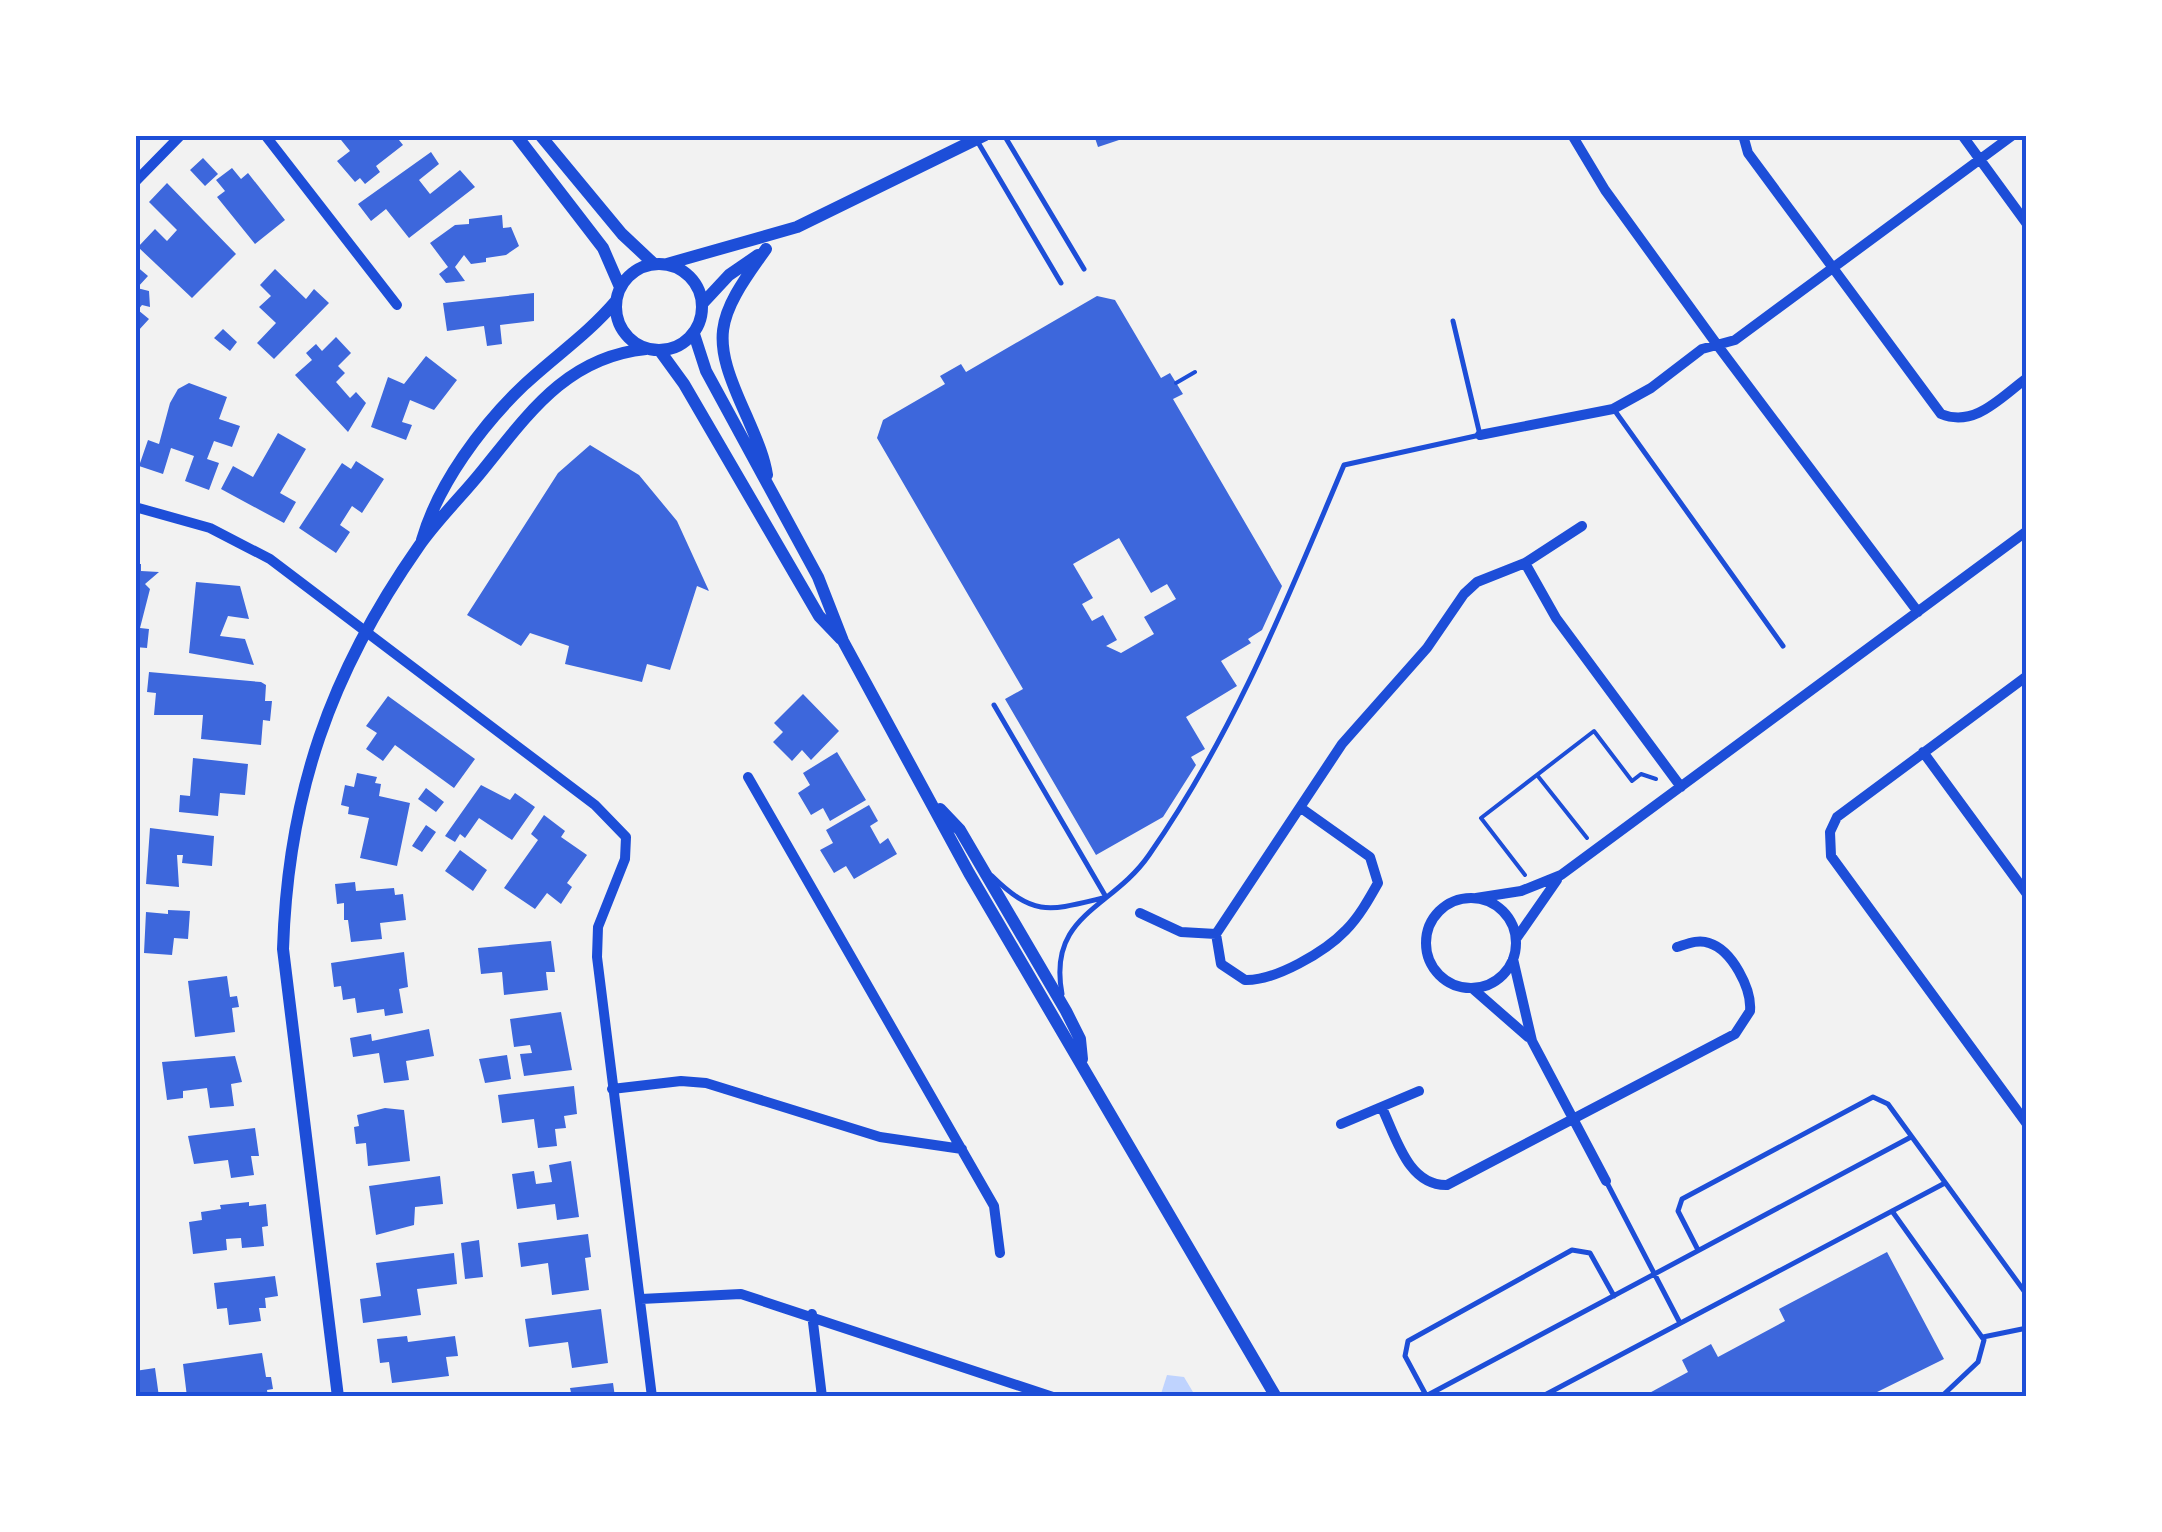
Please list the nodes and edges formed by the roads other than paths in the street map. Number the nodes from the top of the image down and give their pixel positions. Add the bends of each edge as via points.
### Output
1 (182, 135) edge
2 (265, 135) edge
3 (516, 135) edge
4 (540, 135) edge
5 (1004, 135) edge
6 (1743, 135) edge
7 (1962, 135) edge
8 (2013, 135) edge
9 (979, 136) edge
10 (1575, 138) edge
11 (1980, 159) junction
12 (135, 182) edge
13 (2027, 224) edge
14 (797, 227) junction
15 (766, 249) junction
16 (661, 264) junction
17 (1832, 267) junction
18 (1084, 269) dead end
19 (1061, 283) dead end
20 (618, 294) junction
21 (702, 304) junction
22 (397, 305) dead end
23 (1453, 321) dead end
24 (694, 334) junction
25 (1718, 346) junction
26 (653, 350) junction
27 (2027, 378) edge
28 (1613, 409) junction
29 (1480, 435) junction
30 (768, 483) junction
31 (135, 507) edge
32 (1582, 526) dead end
33 (2027, 531) edge
34 (421, 542) junction
35 (1525, 564) junction
36 (1918, 612) junction
37 (365, 630) junction
38 (843, 641) junction
39 (1783, 646) dead end
40 (2027, 676) edge
41 (994, 705) dead end
42 (1922, 752) junction
43 (748, 777) dead end
44 (1681, 787) junction
45 (926, 792) junction
46 (1301, 808) junction
47 (979, 862) junction
48 (1561, 875) junction
49 (2027, 894) edge
50 (1106, 897) junction
51 (1476, 898) junction
52 (1140, 913) dead end
53 (1216, 934) junction
54 (1516, 938) junction
55 (1677, 947) dead end
56 (1512, 959) junction
57 (1472, 988) junction
58 (1066, 1012) junction
59 (1532, 1041) junction
60 (1083, 1062) junction
61 (612, 1089) junction
62 (1418, 1091) dead end
63 (1382, 1108) junction
64 (1571, 1118) junction
65 (1341, 1124) dead end
66 (2027, 1124) edge
67 (1911, 1138) junction
68 (962, 1149) junction
69 (1606, 1181) joint
70 (1944, 1182) junction
71 (1892, 1210) junction
72 (1698, 1250) junction
73 (1000, 1252) dead end
74 (1655, 1274) junction
75 (2027, 1294) edge
76 (1614, 1296) junction
77 (641, 1299) junction
78 (812, 1314) junction
79 (1680, 1323) junction
80 (2027, 1328) edge
81 (1983, 1337) junction
82 (1427, 1396) edge
83 (338, 1397) edge
84 (652, 1397) edge
85 (822, 1397) edge
86 (1053, 1397) edge
87 (1276, 1397) edge
88 (1541, 1397) edge
89 (1942, 1397) edge

1 - 12 street
2 - 22 street
3 - 20 street via 603,248
4 - 16 street via 622,234
5 - 18 lane
6 - 17 street via 1748,154
7 - 11 street
8 - 11 street
9 - 14 street
9 - 19 lane
10 - 25 street
11 - 13 street
11 - 17 street
14 - 15 street
14 - 16 street
15 - 21 street
15 - 30 street via 738,288 721,340 723,364 761,450
16 - 20 street via 632,273
16 - 21 street via 690,276
17 - 25 street
17 - 27 street via 1941,414 1963,420 1978,414
20 - 26 street via 624,333
20 - 34 street via 496,415 427,520
21 - 24 street
23 - 29 lane
24 - 26 street
24 - 30 street via 706,371
25 - 28 street via 1702,349
25 - 36 street
26 - 34 street via 602,356 546,396
26 - 38 street via 684,384 819,616
28 - 29 street
28 - 39 lane
29 - 50 lane via 1344,465 1236,715 1137,873
30 - 38 street
31 - 37 street via 242,542
32 - 35 street
33 - 36 street
34 - 37 street
35 - 44 street via 1556,618
35 - 46 street via 1477,582 1464,594 1427,648 1342,744
36 - 44 street
37 - 61 street via 596,805 626,838 625,858 598,926
37 - 83 street via 320,728 285,887 283,949
38 - 45 street
40 - 42 street
41 - 50 lane
42 - 49 street
42 - 66 street via 1837,817 1831,856
43 - 68 street
44 - 48 street
45 - 47 street
45 - 60 street via 1056,1026
46 - 53 street
46 - 53 street via 1370,857 1378,883 1371,894 1333,942 1257,980 1244,980 1221,964
47 - 50 lane via 1033,909
47 - 58 street
48 - 51 street
48 - 54 street
50 - 58 lane via 1077,922 1060,951
51 - 54 street via 1507,916
51 - 57 street via 1439,910 1426,947 1436,972
52 - 53 street via 1181,932
54 - 56 street
55 - 64 street via 1701,941 1722,951 1747,986 1747,1020 1735,1034
56 - 57 street via 1492,982
56 - 59 street
57 - 59 street
58 - 60 street
59 - 64 street
60 - 87 street
61 - 68 street via 706,1083 880,1136
61 - 77 street
62 - 63 street
63 - 64 street via 1414,1172 1436,1185
63 - 65 street
64 - 69 street
67 - 70 lane
67 - 72 lane
67 - 72 lane via 1884,1100 1867,1098 1682,1198 1678,1212
68 - 73 street via 994,1206
69 - 74 lane
70 - 71 lane
70 - 75 lane
71 - 79 lane
71 - 81 lane
72 - 74 lane
74 - 76 lane
74 - 79 lane
76 - 82 lane
76 - 82 lane via 1590,1253 1572,1250 1412,1338 1405,1356
77 - 78 street via 728,1292
77 - 84 street
78 - 85 street
78 - 86 street
79 - 88 lane
80 - 81 lane
81 - 89 lane via 1978,1362

